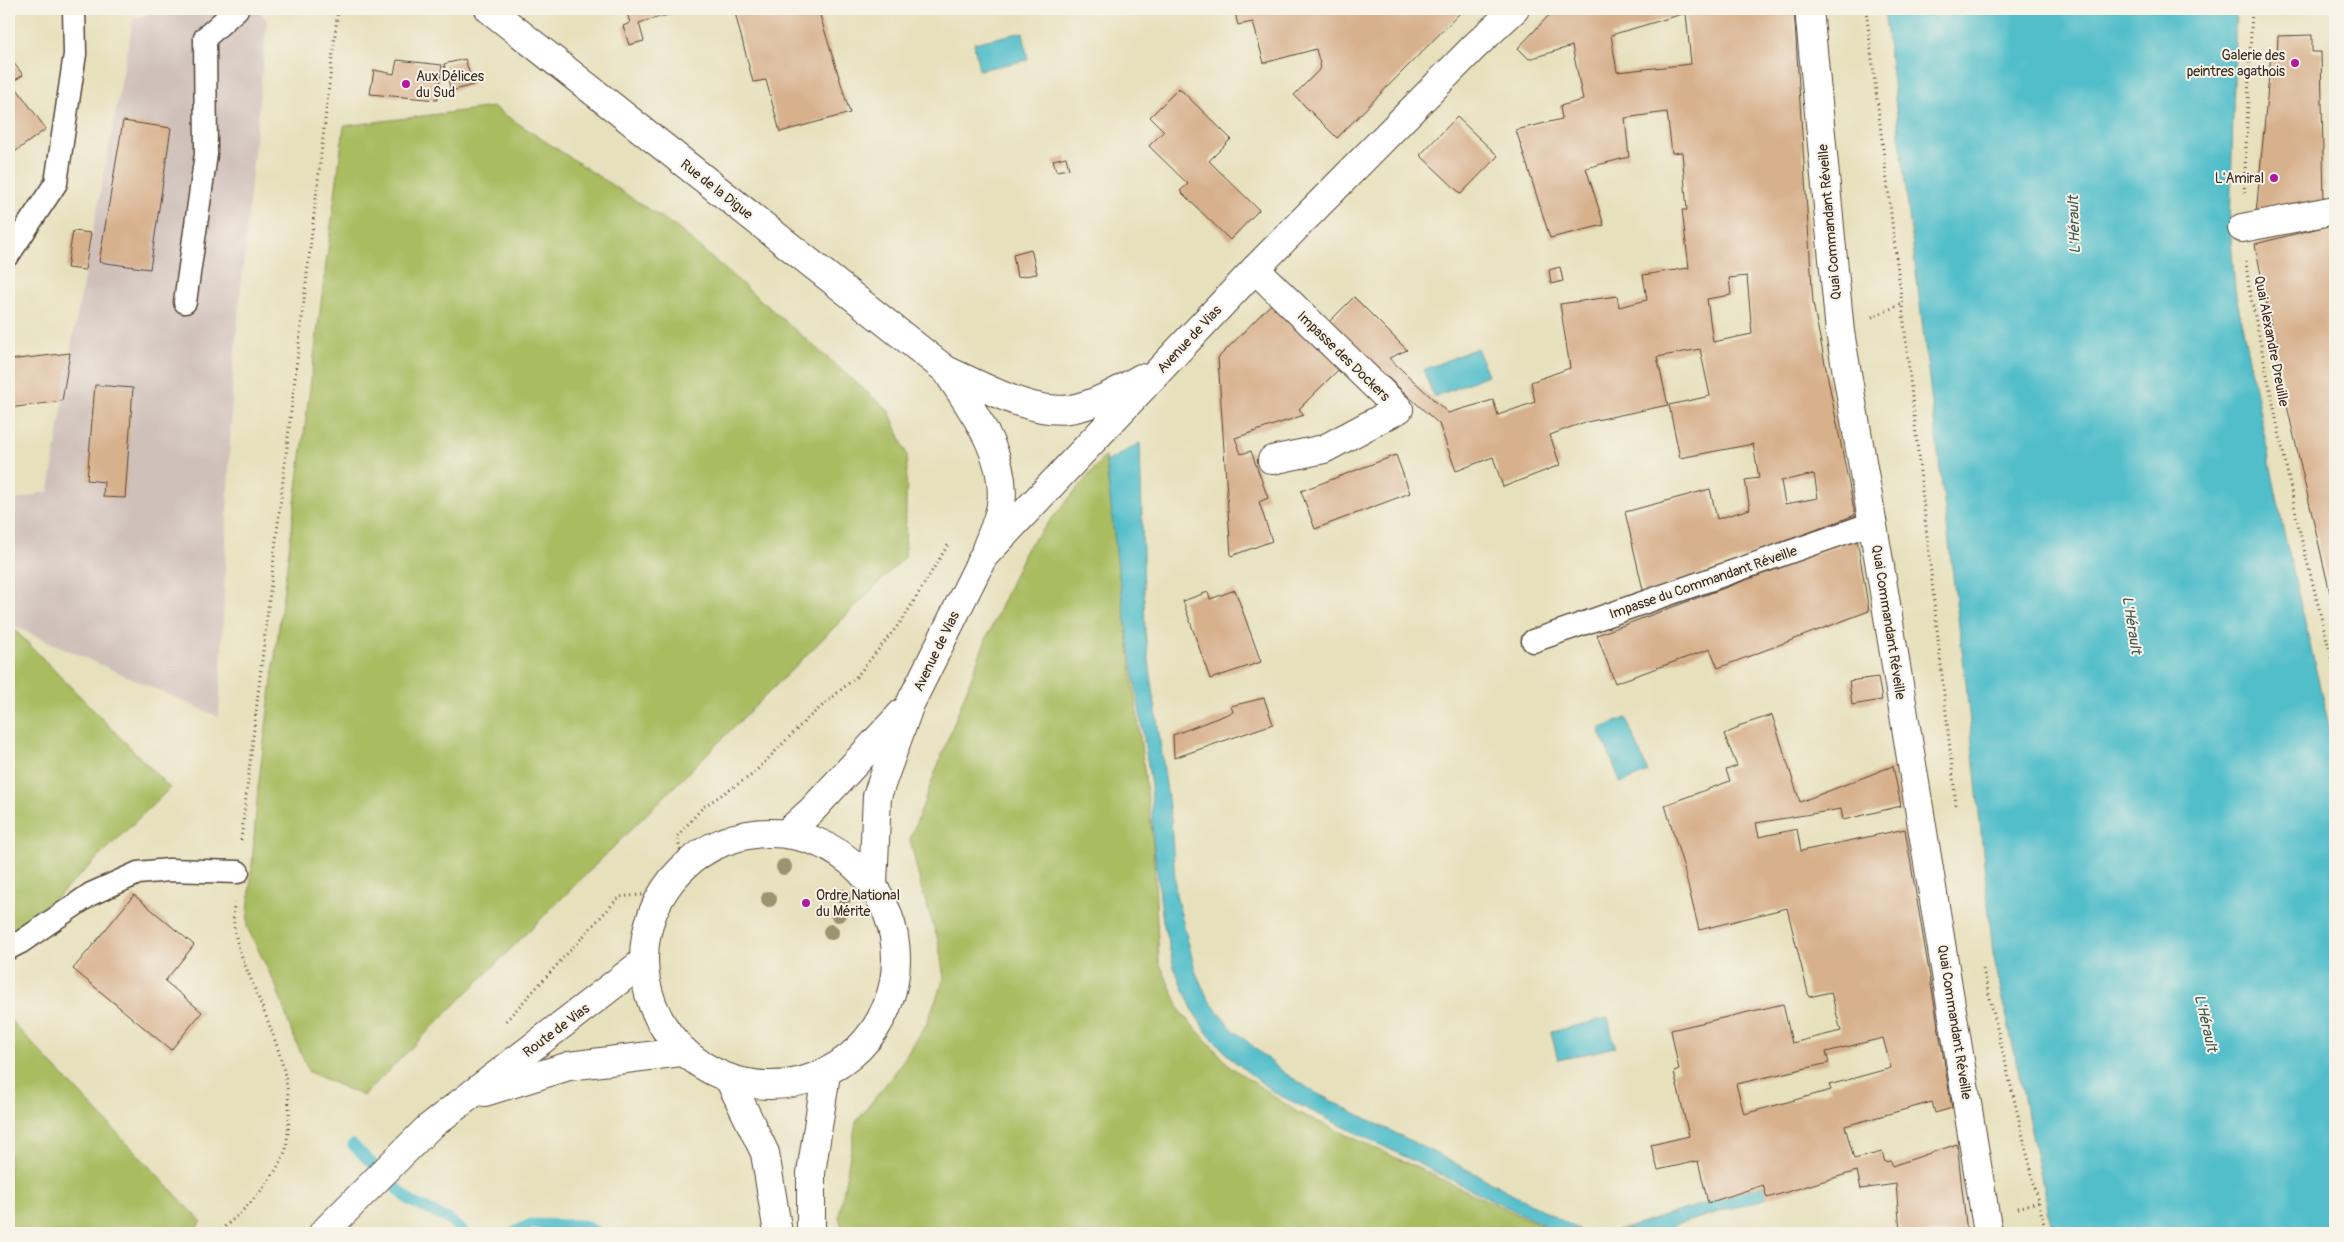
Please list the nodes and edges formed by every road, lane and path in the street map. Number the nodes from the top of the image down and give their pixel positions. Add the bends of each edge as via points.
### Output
1 (74, 9) edge
2 (237, 9) edge
3 (338, 9) edge
4 (489, 9) edge
5 (1515, 9) edge
6 (1809, 9) edge
7 (1866, 9) edge
8 (2252, 9) edge
9 (2335, 210) edge
10 (2242, 228) junction
11 (9, 254) edge
12 (1255, 269) junction
13 (185, 302) dead end
14 (1168, 362) junction
15 (946, 370) junction
16 (1272, 460) dead end
17 (1872, 523) junction
18 (952, 537) dead end
19 (983, 557) junction
20 (1533, 641) dead end
21 (2335, 672) edge
22 (910, 704) junction
23 (1957, 814) dead end
24 (789, 831) junction
25 (684, 865) junction
26 (238, 872) junction
27 (873, 884) junction
28 (662, 893) junction
29 (9, 948) edge
30 (1980, 960) dead end
31 (643, 962) junction
32 (500, 1028) dead end
33 (681, 1052) junction
34 (826, 1074) junction
35 (729, 1079) junction
36 (467, 1097) junction
37 (217, 1233) edge
38 (323, 1233) edge
39 (778, 1233) edge
40 (811, 1233) edge
41 (1988, 1233) edge
42 (2046, 1233) edge

1 - 11 lane via 75,54 56,183
2 - 13 lane via 205,38 206,154
3 - 26 path
4 - 15 main road, Rue de la Digue
5 - 12 main road, Avenue de Vias
6 - 17 main road, Quai Commandant Réveille via 1840,332
7 - 23 path via 1902,304
8 - 10 path, Quai Alexandre Dreuille
9 - 10 main road
10 - 21 path, Quai Alexandre Dreuille via 2249,288 2300,533
12 - 14 main road, Avenue de Vias
12 - 16 main road, Impasse des Dockers via 1399,409 1324,449
14 - 15 main road, Rue de la Digue via 1106,397 1070,409 1042,408 1012,399
14 - 19 main road, Avenue de Vias
15 - 19 main road, Rue de la Digue via 989,439 1000,476 1001,505
17 - 20 lane, Impasse du Commandant Réveille
17 - 41 main road, Quai Commandant Réveille
18 - 25 path via 903,620 857,676 806,719 752,775 703,807 677,837
19 - 22 main road, Avenue de Vias
22 - 24 main road, Avenue de Vias
22 - 27 main road, Avenue de Vias via 877,796
24 - 25 main road via 747,834 714,845
24 - 27 main road via 833,849 855,864
25 - 28 main road
26 - 29 lane via 169,870 138,873 91,894
26 - 37 path via 234,937 273,1036 284,1069 291,1108 285,1151 268,1182 236,1218
27 - 34 main road via 887,910 895,939 896,968 891,997 878,1024 860,1047
28 - 31 main road via 647,926
28 - 32 path via 620,897
30 - 42 path
31 - 33 main road via 646,988 655,1012
31 - 36 main road, Route de Vias
33 - 35 main road
33 - 36 main road, Route de Vias via 569,1066
34 - 35 main road via 785,1084
34 - 40 main road via 811,1173
35 - 39 main road via 765,1153
36 - 38 main road, Route de Vias via 396,1158

